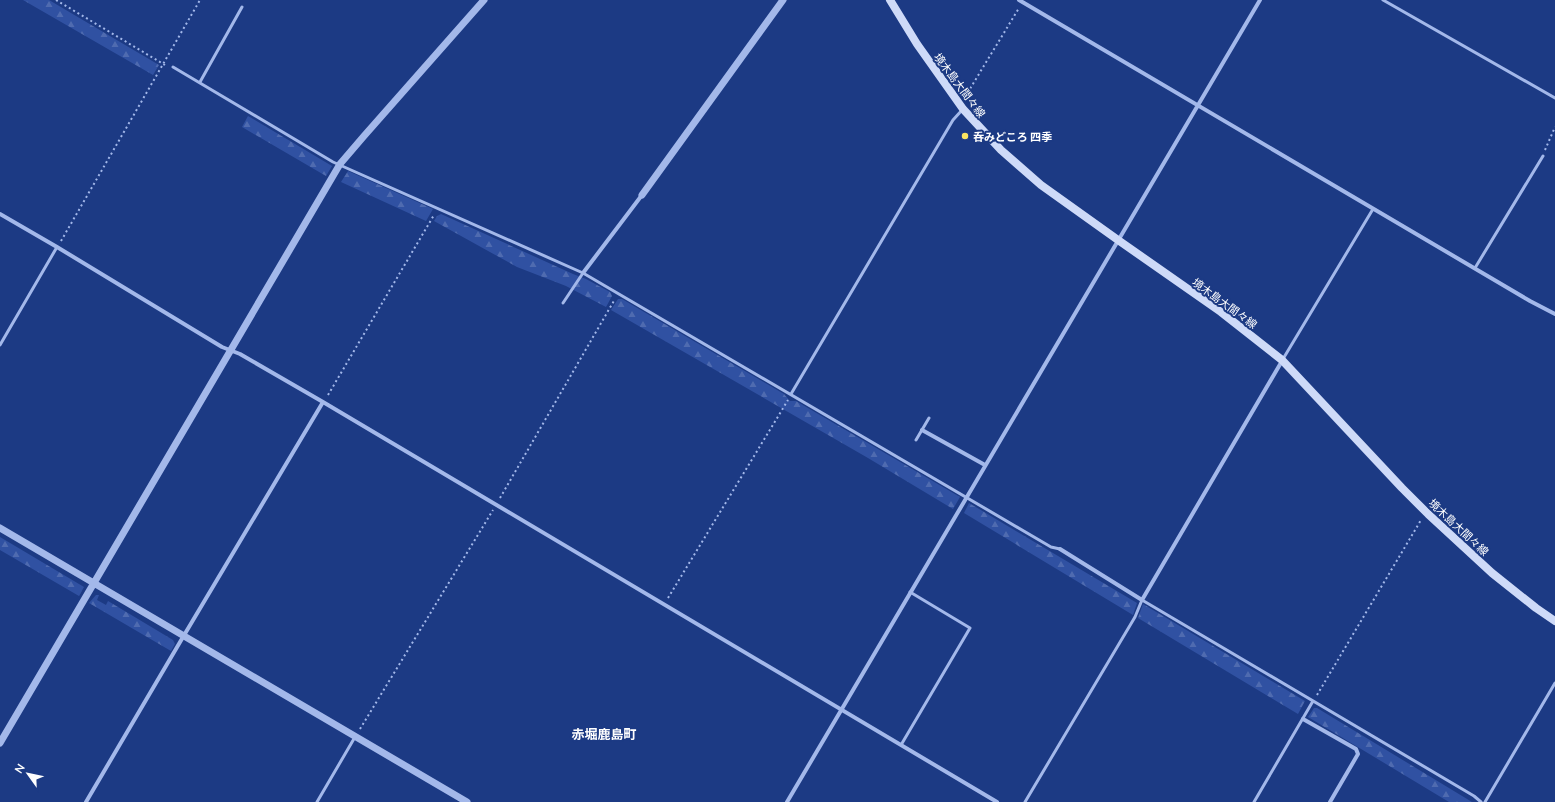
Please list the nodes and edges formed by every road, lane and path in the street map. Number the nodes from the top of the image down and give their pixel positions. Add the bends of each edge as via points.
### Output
1 (56, 0) edge
2 (200, 0) edge
3 (484, 0) edge
4 (783, 0) edge
5 (890, 0) edge
6 (1260, 0) edge
7 (1383, 0) edge
8 (1022, 1) edge
9 (242, 7) dead end
10 (164, 65) junction
11 (173, 67) joint
12 (200, 82) junction
13 (1555, 98) edge
14 (957, 101) junction
15 (1197, 106) junction
16 (963, 110) junction
17 (1555, 127) edge
18 (1543, 156) joint
19 (340, 164) junction
20 (642, 195) joint
21 (437, 208) junction
22 (1373, 209) junction
23 (0, 214) edge
24 (1118, 240) junction
25 (57, 247) junction
26 (1475, 268) junction
27 (583, 273) junction
28 (619, 293) junction
29 (563, 303) dead end
30 (1555, 314) edge
31 (0, 345) edge
32 (231, 351) junction
33 (1282, 360) junction
34 (792, 394) junction
35 (324, 402) junction
36 (929, 418) dead end
37 (922, 430) junction
38 (916, 440) dead end
39 (985, 465) junction
40 (966, 496) junction
41 (496, 505) junction
42 (1428, 514) junction
43 (0, 528) edge
44 (1060, 549) joint
45 (94, 583) junction
46 (910, 592) junction
47 (1142, 600) junction
48 (664, 604) junction
49 (1555, 621) edge
50 (183, 637) junction
51 (1555, 682) edge
52 (1313, 702) junction
53 (841, 710) junction
54 (1304, 719) junction
55 (355, 737) junction
56 (0, 743) edge
57 (901, 745) junction
58 (86, 802) edge
59 (317, 802) edge
60 (467, 802) edge
61 (787, 802) edge
62 (997, 802) edge
63 (1025, 802) edge
64 (1254, 802) edge
65 (1330, 802) edge
66 (1481, 802) edge
67 (1485, 802) edge

1 - 10 path
2 - 10 path
3 - 19 street
4 - 20 street
5 - 14 main road, 境木島大間々線
6 - 15 street
7 - 13 lane
8 - 14 path via 966,96
8 - 15 street
9 - 12 lane
10 - 11 path
10 - 25 path
11 - 12 lane
12 - 19 lane
14 - 16 main road, 境木島大間々線
15 - 22 street
15 - 24 street
16 - 24 main road, 境木島大間々線 via 1018,166
16 - 34 lane via 953,120
17 - 18 path
18 - 26 lane
19 - 21 lane
19 - 32 street
20 - 27 street
21 - 27 lane
21 - 35 path
22 - 26 street
22 - 33 lane
23 - 25 street
24 - 33 main road, 境木島大間々線 via 1221,312
24 - 39 street
25 - 31 lane
25 - 32 street
26 - 30 street
27 - 28 lane
27 - 29 lane
28 - 34 lane
28 - 41 path
32 - 35 street
32 - 45 street
33 - 42 main road, 境木島大間々線
33 - 47 street
34 - 40 lane
34 - 48 path
35 - 41 street
35 - 50 street
36 - 37 lane
37 - 38 lane
37 - 39 street
39 - 40 street
40 - 44 lane via 1051,547
40 - 46 street
41 - 48 street
41 - 55 path
42 - 49 main road, 境木島大間々線 via 1509,588
42 - 52 path via 1419,522
43 - 45 street
44 - 47 street
45 - 50 street
45 - 56 street
46 - 53 street
46 - 57 lane via 970,628
47 - 52 lane
47 - 63 lane via 1135,617
48 - 53 street
50 - 55 street
50 - 58 street
51 - 67 lane
52 - 54 lane
52 - 66 lane
53 - 57 street
53 - 61 street
54 - 64 lane
54 - 65 street via 1356,749 1358,754
55 - 59 lane
55 - 60 street
57 - 62 street

